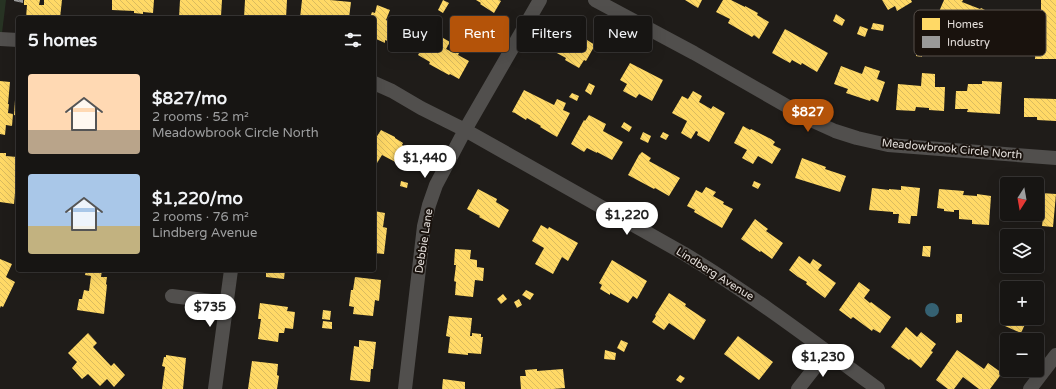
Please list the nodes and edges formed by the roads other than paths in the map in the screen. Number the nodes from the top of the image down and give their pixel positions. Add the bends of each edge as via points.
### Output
1 (540, 0) edge
2 (595, 0) edge
3 (0, 39) edge
4 (16, 40) edge
5 (376, 84) edge
6 (465, 130) junction
7 (1056, 158) edge
8 (231, 272) edge
9 (172, 296) dead end
10 (227, 303) junction
11 (827, 352) junction
12 (1056, 355) edge
13 (215, 389) edge
14 (406, 389) edge
15 (798, 389) edge
16 (878, 389) edge
17 (1030, 389) edge

1 - 6 street, Debbie Lane
2 - 7 street, Meadowbrook Circle North via 835,131 888,145
3 - 4 street
5 - 6 street, Lindberg Avenue
6 - 11 street, Lindberg Avenue via 712,270
6 - 14 street, Debbie Lane via 436,185 424,226
8 - 10 street
9 - 10 street
10 - 13 street
11 - 15 street
11 - 16 street, Lindberg Avenue
12 - 17 street

